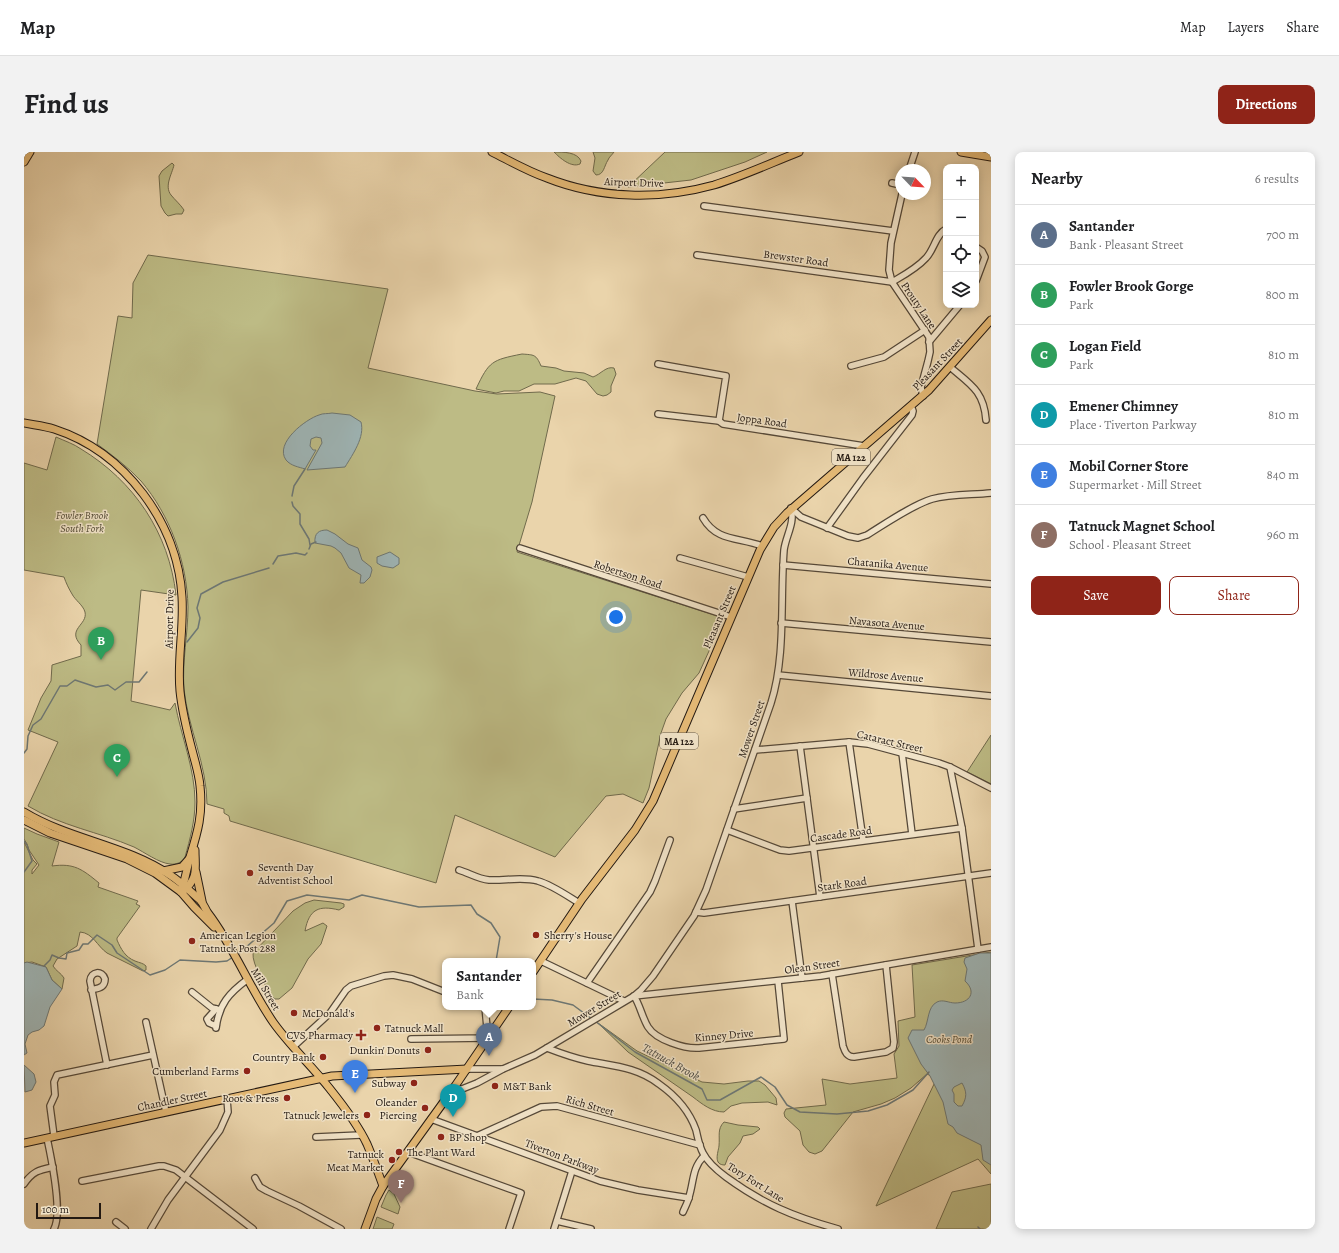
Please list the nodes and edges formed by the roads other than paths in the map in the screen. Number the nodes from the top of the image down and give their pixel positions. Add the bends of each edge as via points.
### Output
1 (30, 152) edge
2 (492, 152) edge
3 (799, 152) edge
4 (915, 152) edge
5 (961, 152) edge
6 (991, 157) edge
7 (24, 162) edge
8 (911, 164) edge
9 (892, 183) dead end
10 (895, 184) edge
11 (901, 200) edge
12 (704, 206) dead end
13 (893, 232) junction
14 (943, 232) edge
15 (979, 248) edge
16 (697, 255) dead end
17 (979, 273) edge
18 (892, 282) junction
19 (958, 308) edge
20 (991, 320) edge
21 (925, 330) junction
22 (930, 342) junction
23 (658, 364) dead end
24 (851, 366) dead end
25 (950, 367) junction
26 (923, 380) junction
27 (929, 390) junction
28 (923, 396) junction
29 (912, 406) junction
30 (658, 414) dead end
31 (986, 420) dead end
32 (719, 421) junction
33 (24, 423) edge
34 (864, 446) junction
35 (991, 493) edge
36 (791, 508) junction
37 (703, 518) dead end
38 (827, 528) junction
39 (762, 546) junction
40 (520, 548) dead end
41 (680, 558) dead end
42 (783, 565) junction
43 (748, 576) junction
44 (991, 584) edge
45 (731, 617) junction
46 (781, 623) junction
47 (991, 642) edge
48 (778, 675) junction
49 (991, 696) edge
50 (849, 742) junction
51 (800, 746) junction
52 (755, 750) junction
53 (902, 753) junction
54 (950, 767) junction
55 (991, 788) edge
56 (807, 798) junction
57 (734, 809) junction
58 (24, 812) edge
59 (24, 820) edge
60 (962, 828) junction
61 (727, 830) junction
62 (912, 834) junction
63 (670, 840) dead end
64 (864, 840) junction
65 (195, 843) junction
66 (814, 848) junction
67 (190, 857) junction
68 (164, 870) junction
69 (459, 870) dead end
70 (196, 872) junction
71 (991, 873) edge
72 (968, 876) junction
73 (184, 888) junction
74 (820, 897) junction
75 (792, 900) junction
76 (202, 901) junction
77 (579, 903) junction
78 (696, 912) junction
79 (225, 939) junction
80 (991, 947) edge
81 (978, 949) junction
82 (541, 960) junction
83 (886, 964) junction
84 (536, 968) edge
85 (832, 974) junction
86 (802, 978) junction
87 (248, 979) junction
88 (778, 981) junction
89 (587, 984) junction
90 (91, 990) dead end
91 (442, 991) edge
92 (192, 992) dead end
93 (634, 996) junction
94 (624, 1001) junction
95 (218, 1009) junction
96 (485, 1010) edge
97 (507, 1010) edge
98 (146, 1022) dead end
99 (488, 1038) junction
100 (410, 1039) dead end
101 (293, 1047) junction
102 (547, 1048) junction
103 (153, 1055) junction
104 (107, 1065) junction
105 (467, 1069) junction
106 (503, 1069) junction
107 (321, 1079) junction
108 (453, 1089) junction
109 (227, 1100) junction
110 (166, 1112) junction
111 (431, 1119) junction
112 (362, 1135) junction
113 (477, 1136) junction
114 (51, 1137) junction
115 (316, 1137) dead end
116 (24, 1143) edge
117 (700, 1145) junction
118 (408, 1152) junction
119 (704, 1156) junction
120 (54, 1167) junction
121 (572, 1171) junction
122 (185, 1177) junction
123 (255, 1178) dead end
124 (82, 1181) dead end
125 (24, 1184) edge
126 (383, 1186) junction
127 (689, 1198) junction
128 (683, 1212) dead end
129 (557, 1220) junction
130 (116, 1222) dead end
131 (54, 1229) edge
132 (125, 1229) edge
133 (151, 1229) edge
134 (253, 1229) edge
135 (341, 1229) edge
136 (365, 1229) edge
137 (509, 1229) edge
138 (554, 1229) edge
139 (590, 1229) edge
140 (838, 1229) edge

1 - 7 main road
2 - 3 main road, Airport Drive via 538,175 567,185 612,194 654,195 715,184
4 - 8 street
5 - 6 main road
9 - 10 street
11 - 13 street, Prouty Lane
12 - 13 street
13 - 18 street, Prouty Lane via 889,256
14 - 18 street via 924,260
15 - 17 street via 985,257
16 - 18 street, Brewster Road
18 - 21 street, Prouty Lane
19 - 22 street
20 - 25 main road, Pleasant Street / MA 122
21 - 22 street, Prouty Lane
21 - 24 street via 884,357
22 - 26 street, Prouty Lane
23 - 32 street via 726,376
25 - 27 main road, Pleasant Street / MA 122
25 - 31 street via 982,398
26 - 27 street
26 - 28 street, Prouty Lane
27 - 28 main road, Pleasant Street / MA 122
28 - 29 main road, Pleasant Street / MA 122
29 - 34 main road, Pleasant Street / MA 122
29 - 38 street via 912,414
30 - 32 street, Joppa Road
32 - 34 street, Joppa Road via 723,424
33 - 65 main road, Airport Drive via 55,430 86,444 104,456 128,476 147,498 167,534 176,562 182,597 178,665 181,703 200,784 201,808
34 - 36 main road, Pleasant Street / MA 122
35 - 38 street via 947,496 922,503 860,538
36 - 38 street via 801,517
36 - 39 main road, Pleasant Street / MA 122
36 - 42 street, Mower Street via 793,520 786,540
37 - 39 street via 716,532
39 - 43 main road, Pleasant Street / MA 122
40 - 45 street, Robertson Road
41 - 43 street
42 - 44 street, Chatanika Avenue
42 - 46 street, Mower Street
43 - 45 main road, Pleasant Street / MA 122
45 - 77 main road, Pleasant Street / MA 122 via 653,801 635,830
46 - 47 street, Navasota Avenue
46 - 48 street, Mower Street
48 - 49 street, Wildrose Avenue
48 - 52 street, Mower Street
50 - 51 street, Cataract Street
50 - 53 street, Cataract Street
50 - 64 street
51 - 52 street, Cataract Street
51 - 56 street
52 - 57 street, Mower Street
53 - 54 street, Cataract Street
53 - 62 street
54 - 55 street, Cataract Street
54 - 60 street
56 - 57 street
56 - 66 street
57 - 61 street, Mower Street
58 - 68 main road, Mill Street via 54,827 131,854
59 - 73 main road, Mill Street via 50,833 140,865
60 - 62 street, Cascade Road
60 - 72 street
61 - 66 street, Cascade Road via 784,851
61 - 78 street, Mower Street
62 - 64 street, Cascade Road
63 - 89 street via 653,886
64 - 66 street, Cascade Road
65 - 67 main road, Airport Drive
65 - 70 main road, Airport Drive
66 - 74 street
67 - 68 main road via 186,864
67 - 73 main road, Airport Drive
68 - 73 main road, Mill Street
69 - 77 street via 487,880 525,878 538,881
70 - 73 main road via 194,879
70 - 76 main road, Airport Drive
71 - 72 street, Stark Road
72 - 74 street, Stark Road
72 - 81 street
73 - 76 main road, Mill Street
73 - 79 main road, Mill Street via 194,907
74 - 75 street, Stark Road
75 - 78 street, Stark Road
75 - 86 street
76 - 79 main road, Mill Street
77 - 82 main road, Pleasant Street / MA 122
78 - 93 street, Mower Street via 649,981
79 - 87 main road, Mill Street
80 - 81 street, Olean Street
81 - 83 street, Olean Street
82 - 84 main road, Pleasant Street / MA 122
82 - 89 street
83 - 85 street, Olean Street
83 - 85 street via 894,1042 893,1048 886,1052 854,1057 846,1053
85 - 86 street, Olean Street
86 - 88 street, Olean Street
87 - 95 street via 229,995
87 - 101 main road, Mill Street via 272,1021
88 - 93 street, Olean Street
88 - 93 street, Kinney Drive via 784,1039 699,1048 681,1046 651,1031
89 - 94 street
90 - 104 street
91 - 101 street via 412,979 393,975 355,984 346,990 330,1013
92 - 95 street via 212,1008
93 - 94 street, Mower Street
94 - 102 street, Mower Street
95 - 95 street via 208,1019 216,1027
96 - 99 street
97 - 99 main road
98 - 103 street
99 - 100 street
99 - 105 main road
101 - 107 main road, Mill Street
102 - 106 street, Mower Street
102 - 117 street, Tory Fort Lane via 586,1060 623,1067 652,1079 683,1104 692,1120
103 - 104 street
103 - 110 street
104 - 114 street via 58,1075 54,1080 55,1095 50,1106
105 - 106 street, Mower Street
105 - 107 main road, Chandler Street via 360,1074
105 - 108 main road
106 - 108 street, Mower Street via 477,1083 462,1089
107 - 109 main road, Chandler Street
107 - 112 main road, Mill Street
108 - 111 main road
109 - 110 main road, Chandler Street
109 - 122 street via 228,1112 222,1126
110 - 114 main road, Chandler Street
111 - 113 street, Tiverton Parkway
111 - 118 main road
112 - 115 street
112 - 126 main road, Mill Street
113 - 117 street, Rich Street via 541,1107 557,1106
113 - 121 street, Tiverton Parkway
114 - 116 main road, Chandler Street
114 - 120 street
117 - 119 street, Tory Fort Lane
118 - 126 main road
118 - 137 street via 521,1193
119 - 127 street via 695,1168
119 - 140 street, Tory Fort Lane via 721,1173 764,1202 793,1215
120 - 125 street via 33,1173
120 - 131 street via 57,1219
121 - 127 street, Tiverton Parkway via 622,1187
121 - 129 street
122 - 124 street via 170,1167 159,1166
122 - 133 street
122 - 134 street
123 - 135 street via 260,1187
126 - 136 main road
127 - 128 street
129 - 138 street
129 - 139 street
130 - 132 street

